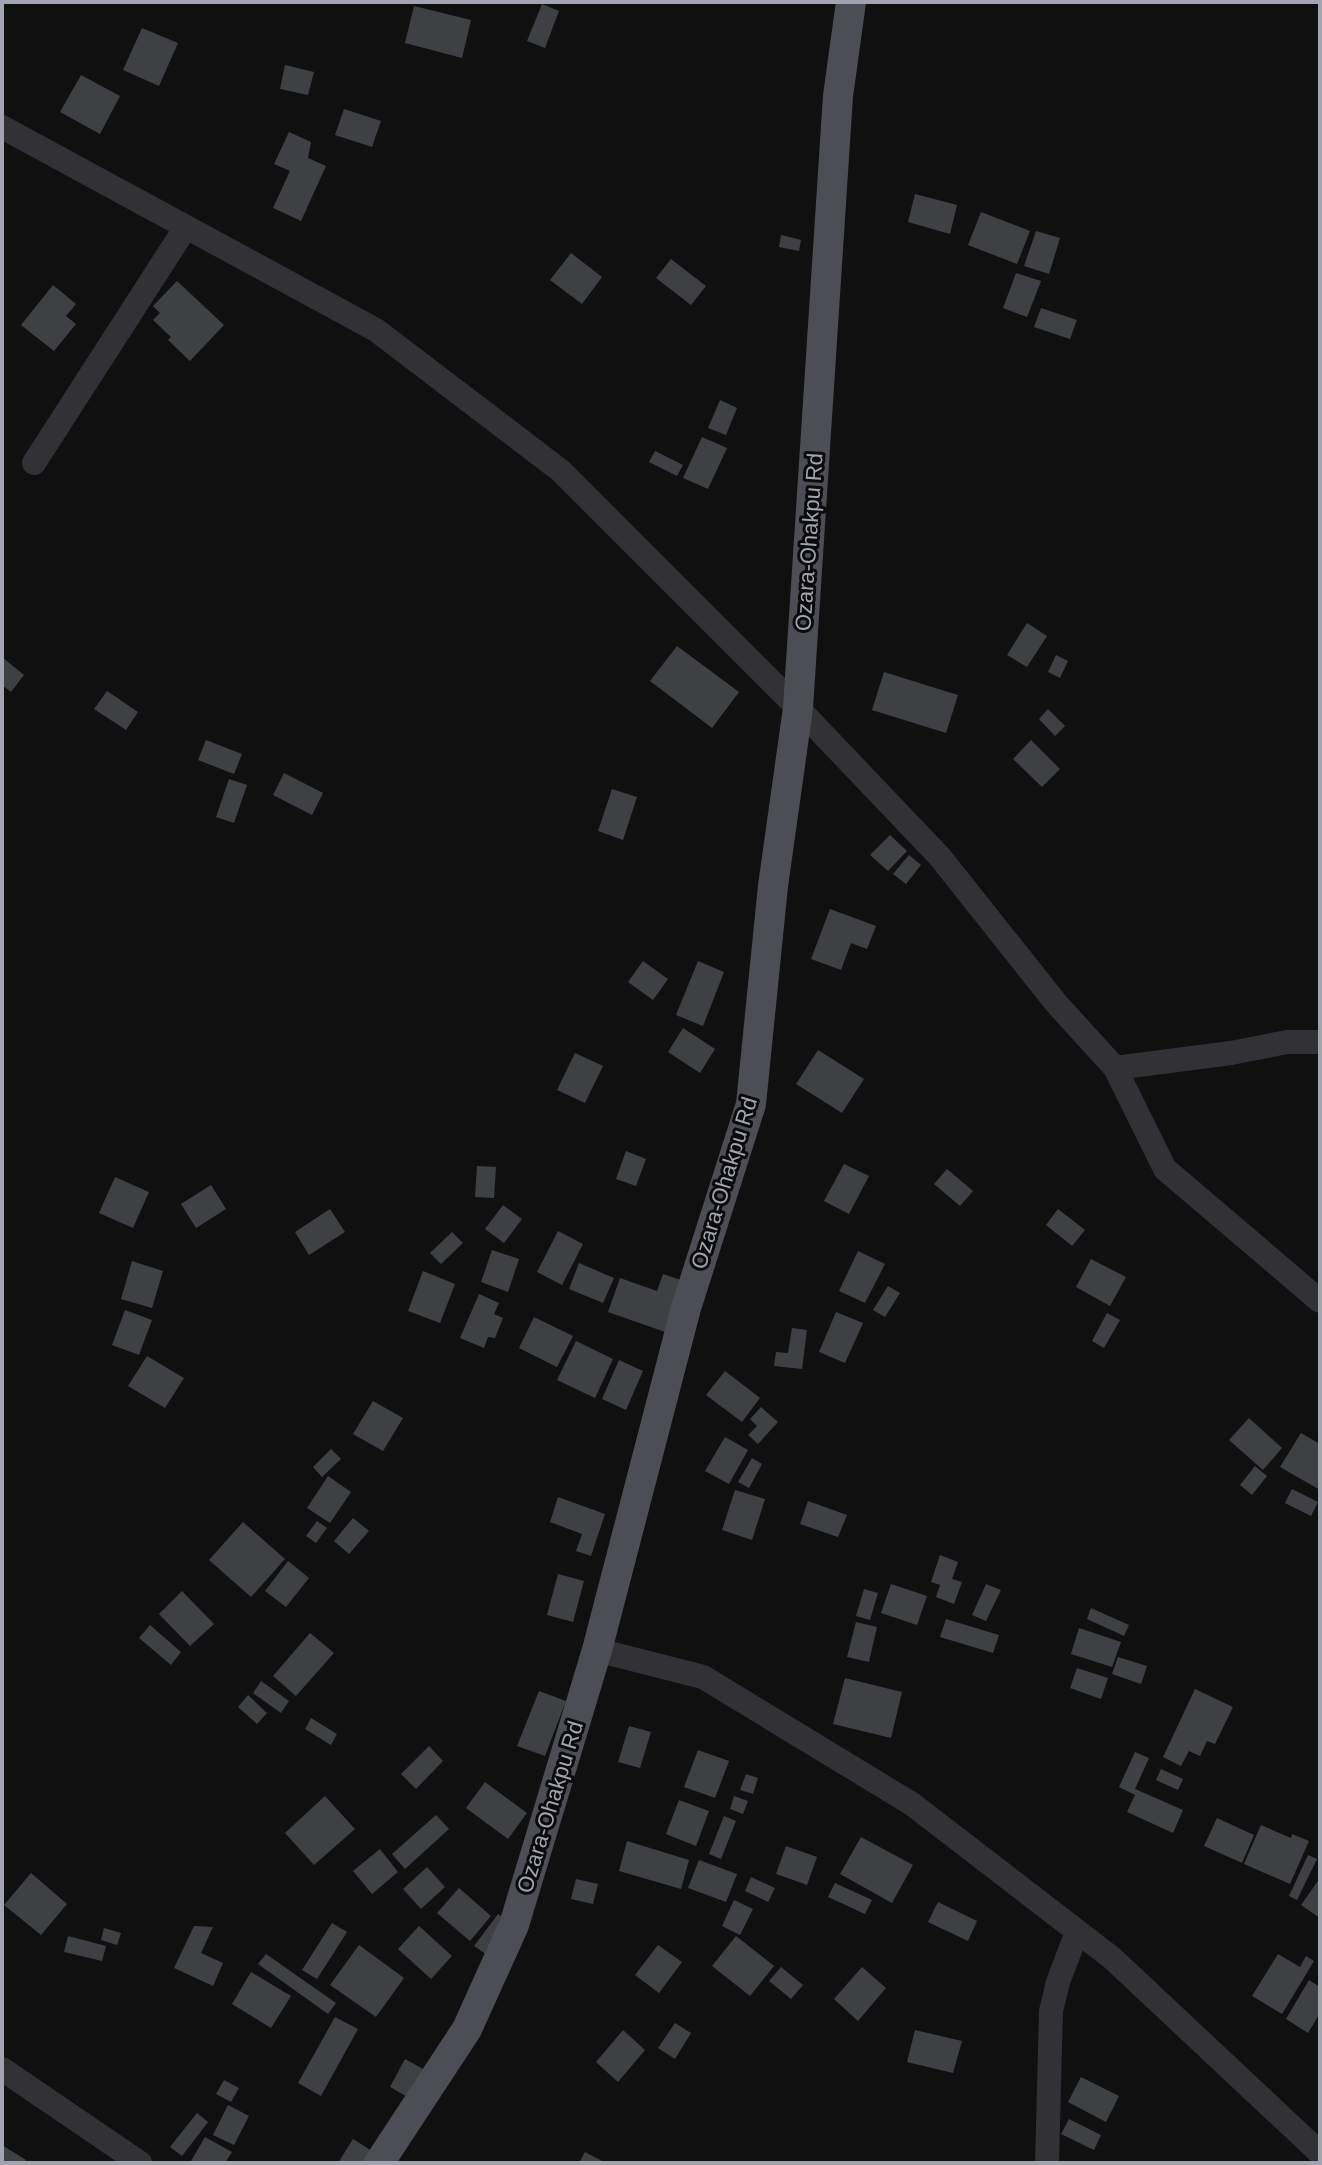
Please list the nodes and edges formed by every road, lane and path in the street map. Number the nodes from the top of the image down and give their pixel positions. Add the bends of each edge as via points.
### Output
1 (851, 2) edge
2 (2, 127) edge
3 (186, 227) junction
4 (34, 463) dead end
5 (798, 708) junction
6 (1320, 1042) edge
7 (1115, 1068) junction
8 (1320, 1301) edge
9 (597, 1650) junction
10 (1077, 1932) junction
11 (2, 2069) edge
12 (1320, 2153) edge
13 (140, 2163) edge
14 (379, 2163) edge
15 (1047, 2163) edge

1 - 5 main road, Ozara-Ohakpu Rd via 838,96
2 - 3 street
3 - 4 street
3 - 5 street via 376,330 561,471
5 - 7 street via 940,857
5 - 9 main road, Ozara-Ohakpu Rd via 751,1104 686,1308
6 - 7 street via 1287,1042
7 - 8 street via 1165,1169
9 - 10 street via 703,1677 912,1804
9 - 14 main road, Ozara-Ohakpu Rd via 514,1925 467,2029
10 - 12 street via 1112,1958
10 - 15 street via 1051,2011
11 - 13 street

